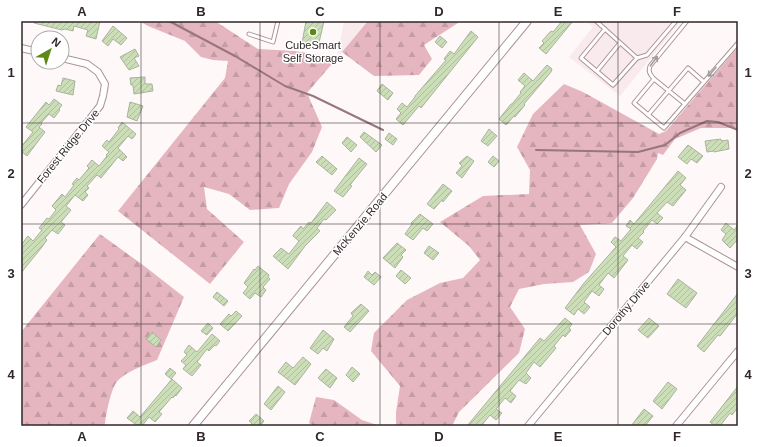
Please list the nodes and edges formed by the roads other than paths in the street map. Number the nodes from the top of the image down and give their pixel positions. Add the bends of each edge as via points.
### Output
1 (278, 21) edge
2 (527, 21) edge
3 (596, 21) edge
4 (676, 21) edge
5 (687, 21) edge
6 (605, 29) junction
7 (249, 34) dead end
8 (620, 43) junction
9 (738, 43) edge
10 (637, 58) junction
11 (70, 60) edge
12 (597, 71) junction
13 (654, 79) junction
14 (704, 82) junction
15 (669, 91) junction
16 (685, 104) junction
17 (648, 116) junction
18 (722, 187) dead end
19 (21, 205) edge
20 (685, 237) junction
21 (738, 267) edge
22 (738, 351) edge
23 (193, 426) edge
24 (528, 426) edge
25 (676, 426) edge

1 - 7 lane via 273,42
2 - 23 street, McKenzie Road
3 - 6 lane
4 - 10 lane via 647,55
13 -> 5 lane via 649,73 650,66
6 - 8 lane
6 - 12 lane via 581,58
8 - 10 lane
8 - 12 lane
9 -> 14 lane
10 - 12 lane via 613,85
11 - 19 street, Forest Ridge Drive via 87,64 98,72 104,84 104,96 100,106
13 - 15 lane
13 - 17 lane via 634,103
14 - 15 lane via 688,68
14 - 16 lane
15 - 16 lane
15 - 17 lane
16 - 17 lane via 664,128
18 - 20 street, Dorothy Drive
20 - 21 street
20 - 24 street, Dorothy Drive
22 - 25 street

